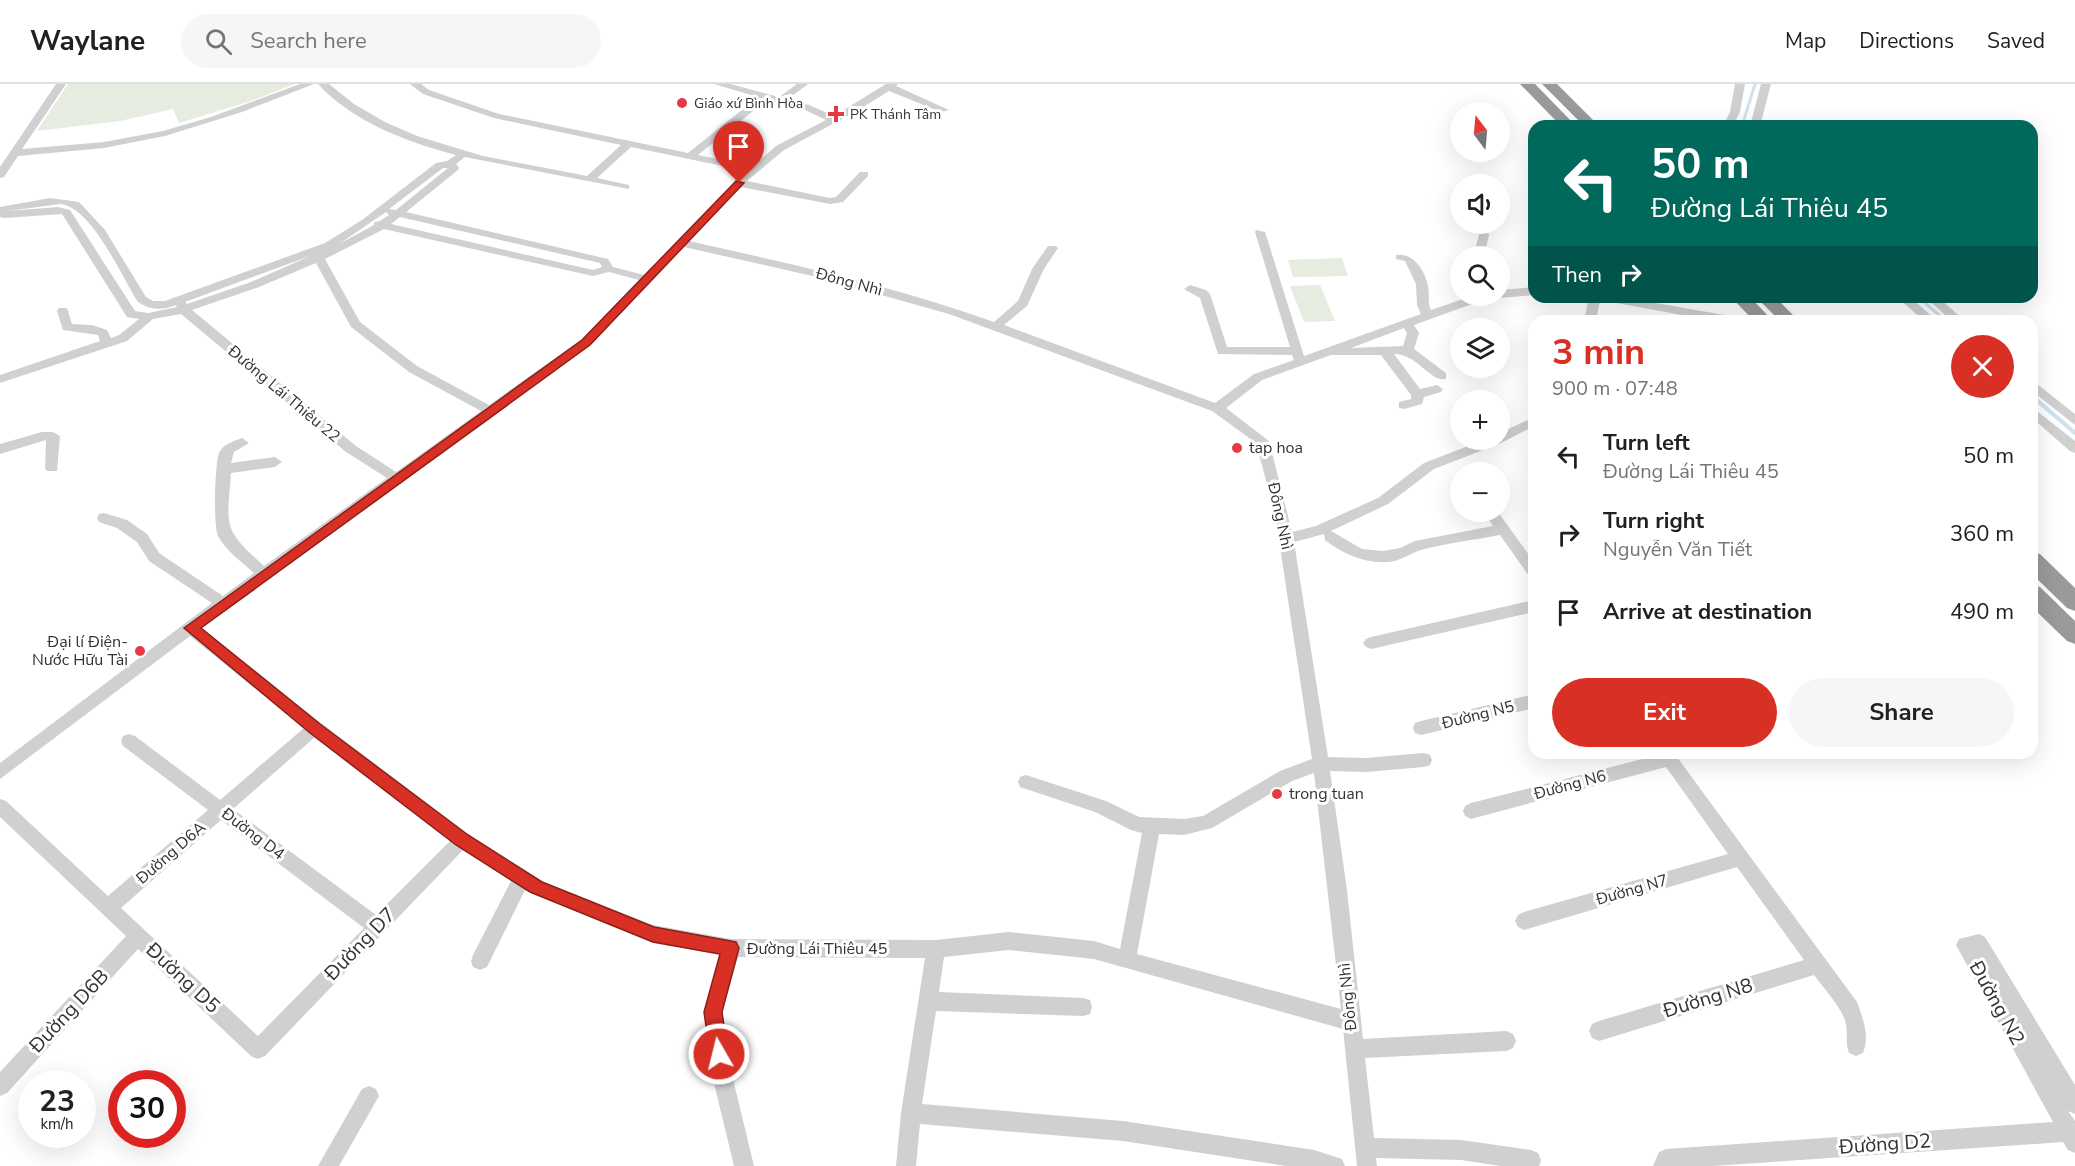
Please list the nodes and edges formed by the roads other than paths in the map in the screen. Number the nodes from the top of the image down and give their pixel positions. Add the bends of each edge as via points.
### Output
1 (61, 84) edge
2 (309, 84) edge
3 (322, 84) edge
4 (414, 84) edge
5 (722, 84) edge
6 (803, 84) edge
7 (1527, 84) edge
8 (1549, 84) edge
9 (1740, 84) edge
10 (1766, 84) edge
11 (891, 86) edge
12 (766, 96) junction
13 (781, 100) junction
14 (944, 111) dead end
15 (833, 119) junction
16 (1563, 120) edge
17 (1586, 120) edge
18 (1731, 120) edge
19 (1759, 120) edge
20 (629, 143) junction
21 (15, 153) junction
22 (464, 153) junction
23 (690, 156) junction
24 (450, 164) junction
25 (753, 170) junction
26 (864, 174) dead end
27 (0, 175) edge
28 (589, 180) junction
29 (739, 183) junction
30 (625, 187) dead end
31 (1, 210) edge
32 (381, 210) junction
33 (397, 213) junction
34 (366, 222) junction
35 (382, 225) junction
36 (462, 228) junction
37 (1260, 232) dead end
38 (448, 240) junction
39 (683, 243) junction
40 (537, 245) junction
41 (1052, 248) dead end
42 (315, 255) junction
43 (524, 257) junction
44 (1400, 257) dead end
45 (609, 269) junction
46 (648, 279) junction
47 (1190, 289) dead end
48 (1528, 292) edge
49 (1510, 293) edge
50 (1635, 303) edge
51 (1746, 303) edge
52 (1771, 303) edge
53 (1911, 303) edge
54 (1938, 303) edge
55 (158, 306) junction
56 (182, 306) junction
57 (1453, 306) edge
58 (63, 311) dead end
59 (1428, 315) junction
60 (1702, 315) edge
61 (1758, 315) edge
62 (1784, 315) edge
63 (1924, 315) edge
64 (1952, 315) edge
65 (149, 318) junction
66 (1407, 322) junction
67 (996, 326) junction
68 (107, 344) junction
69 (1408, 350) junction
70 (1328, 351) junction
71 (1385, 351) junction
72 (1298, 356) junction
73 (1442, 376) dead end
74 (0, 379) edge
75 (1437, 389) dead end
76 (2038, 389) edge
77 (1418, 394) junction
78 (1404, 405) dead end
79 (1216, 408) junction
80 (490, 411) junction
81 (2038, 416) edge
82 (2075, 421) edge
83 (1528, 424) edge
84 (1510, 433) edge
85 (242, 443) dead end
86 (2075, 448) edge
87 (0, 449) edge
88 (1470, 450) edge
89 (275, 462) dead end
90 (52, 468) dead end
91 (223, 469) junction
92 (396, 478) junction
93 (104, 518) dead end
94 (1499, 522) edge
95 (1504, 529) junction
96 (1330, 536) dead end
97 (1286, 539) junction
98 (1528, 563) edge
99 (2038, 569) edge
100 (263, 573) junction
101 (2038, 598) edge
102 (2075, 602) edge
103 (223, 603) junction
104 (1528, 607) edge
105 (191, 628) junction
106 (2075, 636) edge
107 (1371, 643) dead end
108 (1528, 702) edge
109 (315, 728) junction
110 (1422, 728) dead end
111 (129, 741) dead end
112 (1656, 759) edge
113 (1669, 759) edge
114 (1424, 760) dead end
115 (1319, 764) junction
116 (0, 772) edge
117 (1026, 782) dead end
118 (0, 806) edge
119 (221, 810) junction
120 (1471, 811) dead end
121 (1152, 826) junction
122 (462, 840) junction
123 (1740, 858) junction
124 (522, 878) junction
125 (108, 907) junction
126 (1524, 921) dead end
127 (377, 927) junction
128 (138, 936) junction
129 (730, 948) junction
130 (936, 949) junction
131 (1127, 959) junction
132 (480, 962) dead end
133 (1817, 965) junction
134 (928, 1001) junction
135 (1083, 1007) dead end
136 (1350, 1020) junction
137 (1599, 1031) dead end
138 (1506, 1041) dead end
139 (1856, 1046) dead end
140 (258, 1049) joint
141 (1354, 1049) junction
142 (0, 1086) edge
143 (369, 1096) dead end
144 (2075, 1104) edge
145 (911, 1113) junction
146 (2073, 1135) edge
147 (1365, 1157) edge
148 (1531, 1160) dead end
149 (1664, 1163) edge
150 (328, 1166) edge
151 (744, 1166) edge
152 (906, 1166) edge
153 (1335, 1166) edge

1 - 21 street
2 - 21 street via 156,134 116,143
3 - 22 street via 343,104 380,124 418,142
4 - 20 street via 426,92 497,116
5 - 12 street
6 - 13 street
7 - 16 highway
8 - 17 highway
9 - 18 street
10 - 19 street
11 - 14 street
11 - 15 street
12 - 13 street
12 - 23 street
13 - 15 street
15 - 25 street via 780,148
20 - 23 street
20 - 28 street
21 - 27 street
22 - 24 street
22 - 28 street
23 - 25 street
24 - 32 street via 440,165
24 - 33 street via 454,168
25 - 29 street
26 - 29 street via 838,200 830,201
28 - 30 street
29 - 39 street
31 - 55 street via 60,201 77,205 142,299
31 - 65 street via 4,215 66,212 131,314
32 - 33 street
32 - 34 street
33 - 35 street
33 - 36 street
34 - 35 street
34 - 42 street
35 - 38 street
35 - 42 street
36 - 38 street
36 - 40 street
37 - 72 street
38 - 43 street
39 - 46 street
39 - 67 street, Đông Nhì via 819,274
40 - 43 street
40 - 45 street via 604,261
41 - 67 street via 1023,303
42 - 56 street
42 - 80 street via 355,324 413,369
43 - 45 street via 593,273
44 - 59 street via 1409,259 1422,284 1423,305
45 - 46 street
46 - 80 street via 586,342
47 - 72 street via 1206,297 1222,351
48 - 49 street
50 - 60 street
51 - 61 highway
52 - 62 highway
53 - 63 street
54 - 64 street
55 - 56 street
55 - 65 street
56 - 65 street
56 - 92 street, Đường Lái Thiêu 22 via 351,449
57 - 59 street
58 - 68 street via 67,327 104,333
59 - 66 street
65 - 68 street via 123,338
66 - 69 street via 1413,333
66 - 70 street
67 - 79 street, Đông Nhì
68 - 74 street
69 - 71 street
69 - 73 street
70 - 71 street
70 - 72 street
71 - 77 street
72 - 79 street via 1258,377
75 - 77 street
76 - 82 street
77 - 78 street via 1418,401
79 - 97 street, Đông Nhì via 1262,441
80 - 92 street
81 - 86 street
83 - 84 street
85 - 91 street via 226,451
87 - 90 street via 53,436
88 - 97 street via 1429,466 1383,501 1320,530
89 - 91 street
91 - 100 street via 224,534
92 - 100 street
93 - 103 street via 122,524 142,538 154,557
94 - 95 street
95 - 96 street via 1415,546 1407,553 1380,557 1363,555
95 - 98 street
97 - 115 street, Đông Nhì
99 - 102 highway
100 - 103 street
101 - 106 highway
103 - 105 street
104 - 107 street
105 - 109 street, Đường Lái Thiêu 45
105 - 116 street
108 - 110 street, Đường N5
109 - 119 street, Đường D6A
109 - 122 street, Đường Lái Thiêu 45
111 - 119 street, Đường D4
112 - 120 street, Đường N6
113 - 123 street
114 - 115 street
115 - 121 street via 1286,776 1206,823
115 - 136 street, Đông Nhì via 1338,890
117 - 121 street via 1100,806 1137,825
118 - 125 street, Đường D5
119 - 125 street, Đường D6A
119 - 127 street, Đường D4
121 - 131 street
122 - 124 street, Đường Lái Thiêu 45
122 - 127 street, Đường D7
123 - 126 street, Đường N7
123 - 133 street
124 - 129 street, Đường Lái Thiêu 45 via 653,934
124 - 132 street
125 - 128 street, Đường D5
127 - 140 street, Đường D7
128 - 140 street, Đường D5
128 - 142 street, Đường D6B
129 - 130 street, Đường Lái Thiêu 45
129 - 151 street via 713,1012 722,1075
130 - 131 street, Đường Lái Thiêu 45 via 1009,941 1095,950
130 - 134 street
131 - 136 street, Đường Lái Thiêu 45
133 - 137 street, Đường N8
133 - 139 street via 1850,1009 1856,1025
134 - 135 street
134 - 145 street
136 - 141 street, Đông Nhì
138 - 141 street
141 - 147 street, Đông Nhì
143 - 150 street
144 - 146 street, Đường N2 via 1979,943 1965,945
145 - 152 street
145 - 153 street via 1123,1131
146 - 149 street, Đường D2
147 - 148 street via 1461,1150

